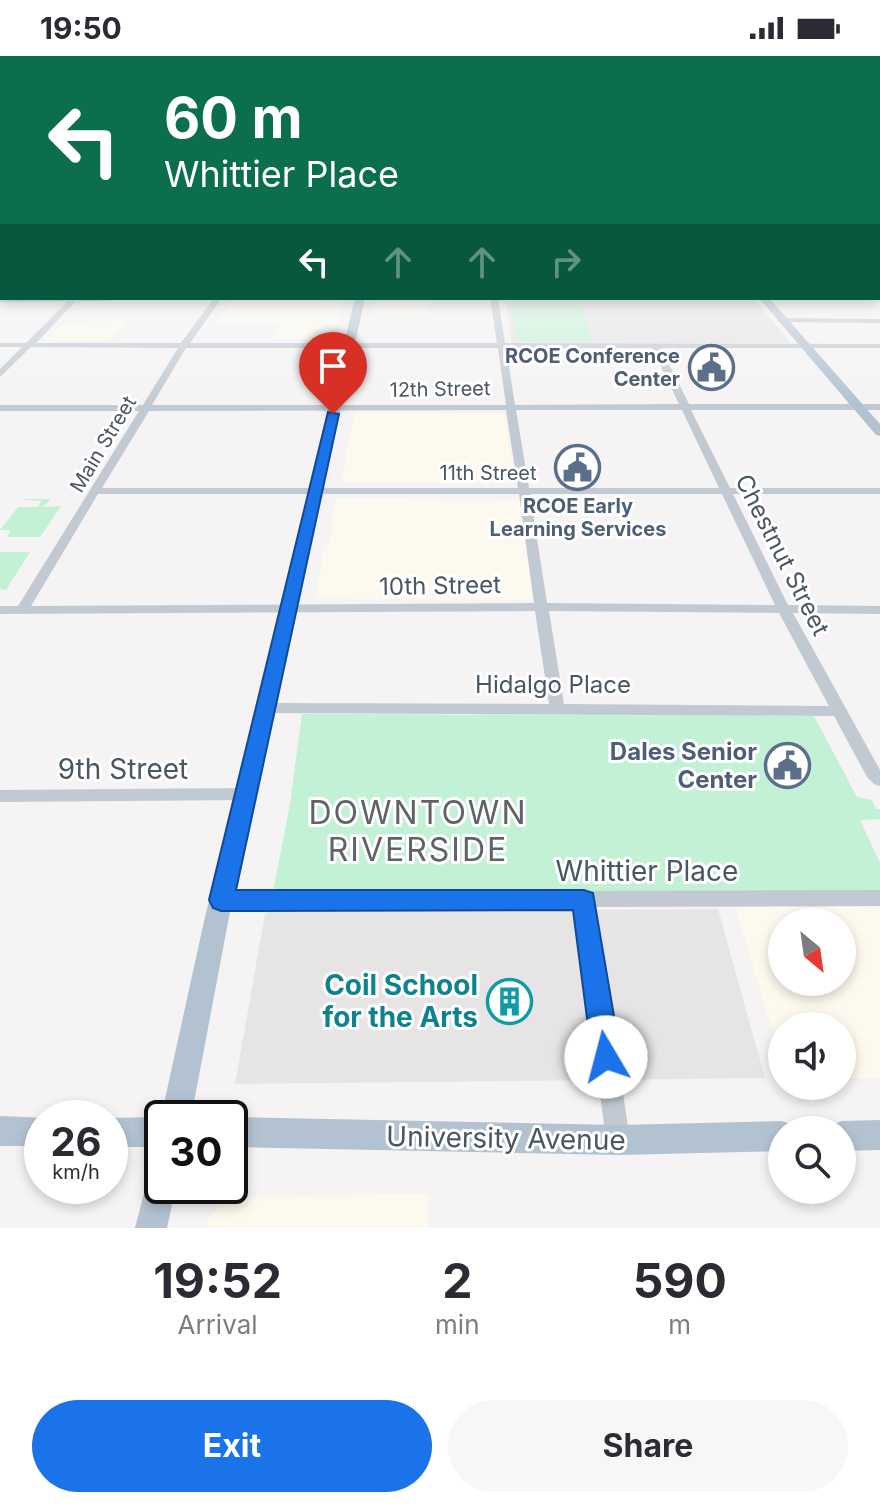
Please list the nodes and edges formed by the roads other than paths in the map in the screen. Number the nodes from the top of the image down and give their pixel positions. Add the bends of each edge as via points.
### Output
1 (72, 300) edge
2 (217, 300) edge
3 (359, 300) edge
4 (494, 300) edge
5 (766, 300) edge
6 (781, 320) junction
7 (880, 321) edge
8 (503, 344) junction
9 (0, 345) edge
10 (30, 345) junction
11 (184, 345) junction
12 (348, 345) junction
13 (655, 345) junction
14 (802, 345) junction
15 (880, 346) edge
16 (0, 374) edge
17 (511, 406) junction
18 (685, 407) junction
19 (858, 407) junction
20 (880, 407) edge
21 (0, 408) edge
22 (334, 408) junction
23 (145, 409) junction
24 (880, 432) edge
25 (522, 490) junction
26 (95, 491) junction
27 (315, 491) junction
28 (724, 491) junction
29 (880, 491) edge
30 (542, 607) junction
31 (783, 608) junction
32 (289, 609) junction
33 (0, 610) edge
34 (22, 610) junction
35 (880, 610) edge
36 (267, 708) junction
37 (557, 709) junction
38 (839, 711) junction
39 (880, 780) edge
40 (247, 794) junction
41 (0, 796) edge
42 (880, 898) edge
43 (221, 900) junction
44 (584, 900) junction
45 (180, 1100) edge
46 (0, 1131) edge
47 (24, 1131) edge
48 (248, 1132) edge
49 (880, 1135) edge
50 (768, 1136) edge
51 (856, 1136) edge
52 (618, 1140) junction
53 (156, 1204) edge
54 (151, 1228) edge

1 - 10 street
2 - 11 street, Main Street
3 - 12 main road
4 - 8 street
5 - 6 main road
6 - 7 street
6 - 14 main road
8 - 12 street
8 - 13 street
8 - 17 street
9 - 10 street
10 - 11 street
10 - 16 street
11 - 12 street
11 - 23 street, Main Street
12 - 22 main road
13 - 14 street
13 - 18 street, Chestnut Street
14 - 15 street
14 - 19 main road
17 - 18 street, 12th Street
17 - 22 street, 12th Street
17 - 25 street
18 - 19 street, 12th Street
18 - 28 street, Chestnut Street
19 - 20 street, 12th Street
19 - 24 main road
21 - 23 street, 12th Street
22 - 23 street, 12th Street
22 - 27 main road
23 - 26 street, Main Street
25 - 27 street, 11th Street
25 - 28 street, 11th Street
25 - 30 street
26 - 27 street, 11th Street
26 - 34 street, Main Street
27 - 32 main road
28 - 29 street, 11th Street
28 - 31 street, Chestnut Street
30 - 31 street, 10th Street
30 - 32 street, 10th Street
30 - 37 street
31 - 35 street, 10th Street
31 - 38 street, Chestnut Street
32 - 34 street, 10th Street
32 - 36 main road
33 - 34 street, 10th Street
36 - 37 street, Hidalgo Place
36 - 40 main road
37 - 38 street, Hidalgo Place
38 - 39 street, Chestnut Street
40 - 41 street, 9th Street
40 - 43 main road
42 - 44 street, Whittier Place
43 - 44 street, Whittier Place
43 - 45 main road
44 - 52 street
46 - 47 main road
48 - 52 main road, University Avenue
49 - 51 main road
50 - 52 main road, University Avenue
53 - 54 main road

